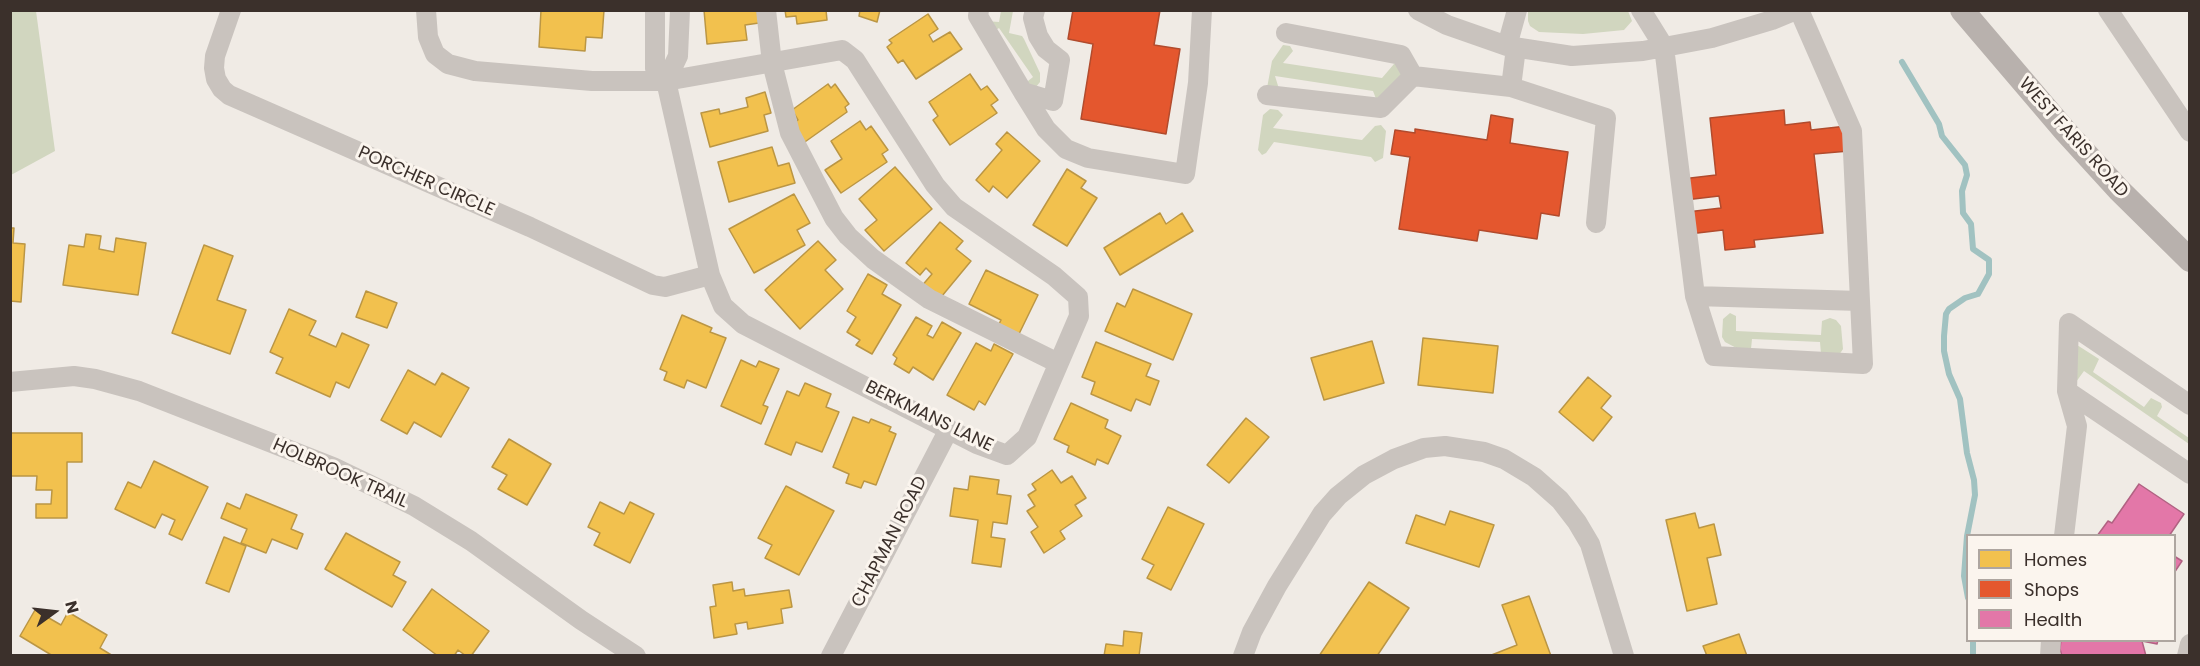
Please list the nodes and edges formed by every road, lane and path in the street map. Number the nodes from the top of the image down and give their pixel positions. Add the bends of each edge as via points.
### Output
1 (231, 10) edge
2 (426, 10) edge
3 (655, 10) edge
4 (680, 10) edge
5 (766, 10) edge
6 (979, 10) edge
7 (1035, 10) edge
8 (1202, 10) edge
9 (1418, 10) edge
10 (1517, 10) edge
11 (1641, 10) edge
12 (1798, 10) edge
13 (1962, 10) edge
14 (2108, 10) edge
15 (1286, 33) dead end
16 (1511, 47) junction
17 (1664, 47) junction
18 (772, 63) junction
19 (1413, 76) junction
20 (666, 81) junction
21 (1511, 87) junction
22 (1023, 93) junction
23 (1267, 95) dead end
24 (2190, 132) edge
25 (1596, 224) dead end
26 (2190, 260) edge
27 (710, 275) junction
28 (1695, 296) junction
29 (1860, 301) junction
30 (1058, 363) junction
31 (10, 382) edge
32 (2067, 391) junction
33 (2190, 405) edge
34 (949, 429) junction
35 (2190, 474) edge
36 (2064, 534) edge
37 (2190, 644) edge
38 (636, 656) edge
39 (831, 656) edge
40 (1243, 656) edge
41 (1624, 656) edge
42 (2187, 656) edge

1 - 27 street, PORCHER CIRCLE via 214,68 216,79 229,95 653,285 665,287
2 - 20 street via 428,37 435,54 448,64 536,77
3 - 20 street, BERKMANS LANE via 655,69
4 - 20 street via 678,56
5 - 18 street
6 - 22 street via 978,16
7 - 22 street via 1038,36 1060,60 1053,101
8 - 22 street via 1198,83 1185,174 1088,158 1066,149 1046,129
9 - 16 street via 1447,25
10 - 16 street
11 - 17 street
12 - 17 street via 1712,39
12 - 29 street via 1852,131
13 - 26 main road, WEST FARIS ROAD via 2096,165
14 - 24 street
15 - 19 street via 1401,54
16 - 17 street via 1572,56
16 - 21 street
17 - 28 street
18 - 20 street, BERKMANS LANE
18 - 30 street via 790,133 834,218 848,236 929,299
18 - 30 street, BERKMANS LANE via 843,50 855,60 935,185 954,207 1078,297 1079,316
19 - 21 street
19 - 23 street via 1381,108
20 - 27 street, BERKMANS LANE
21 - 25 street via 1606,118
27 - 34 street, BERKMANS LANE via 723,306 743,324
28 - 29 street
28 - 29 street via 1714,356 1863,364
30 - 34 street, BERKMANS LANE via 1027,437 1007,455
31 - 38 street, HOLBROOK TRAIL via 74,376 95,379 139,391 333,467 414,506 462,535
32 - 33 street via 2069,323
32 - 35 street
32 - 36 street via 2077,426
34 - 39 street, CHAPMAN ROAD
37 - 42 street
40 - 41 street via 1276,586 1338,496 1364,475 1394,459 1424,448 1445,446 1504,459 1534,477 1560,501 1590,544

